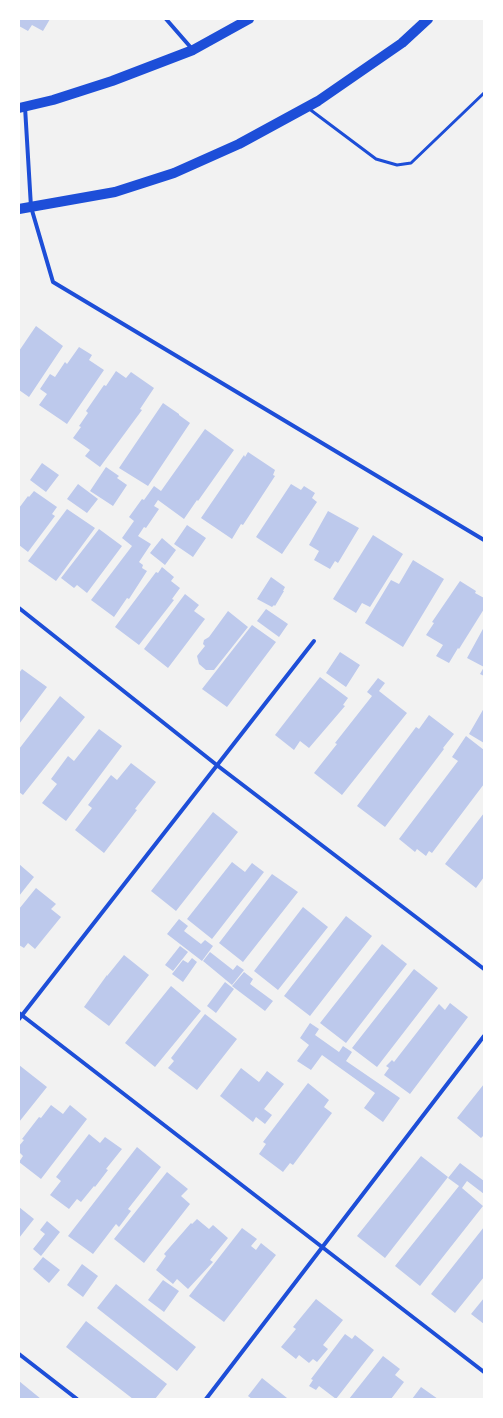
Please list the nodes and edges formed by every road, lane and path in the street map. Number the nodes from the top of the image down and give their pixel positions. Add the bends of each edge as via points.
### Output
1 (166, 19) edge
2 (249, 19) edge
3 (428, 19) edge
4 (193, 50) junction
5 (484, 93) edge
6 (306, 107) junction
7 (22, 108) edge
8 (32, 207) junction
9 (19, 209) edge
10 (484, 540) edge
11 (19, 608) edge
12 (314, 641) dead end
13 (218, 766) junction
14 (484, 969) edge
15 (20, 1016) edge
16 (484, 1036) edge
17 (322, 1247) junction
18 (19, 1354) edge
19 (484, 1372) edge
20 (77, 1399) edge
21 (206, 1399) edge

1 - 4 street
2 - 4 main road
3 - 6 main road via 402,44
4 - 7 main road via 112,81
5 - 6 lane via 411,163 397,165 376,159
6 - 8 main road via 239,144 174,174 115,192
7 - 8 street
8 - 9 main road
8 - 10 street via 53,282
11 - 13 street
12 - 13 street
13 - 14 street
13 - 15 street
15 - 17 street
16 - 17 street
17 - 19 street
17 - 21 street
18 - 20 street

